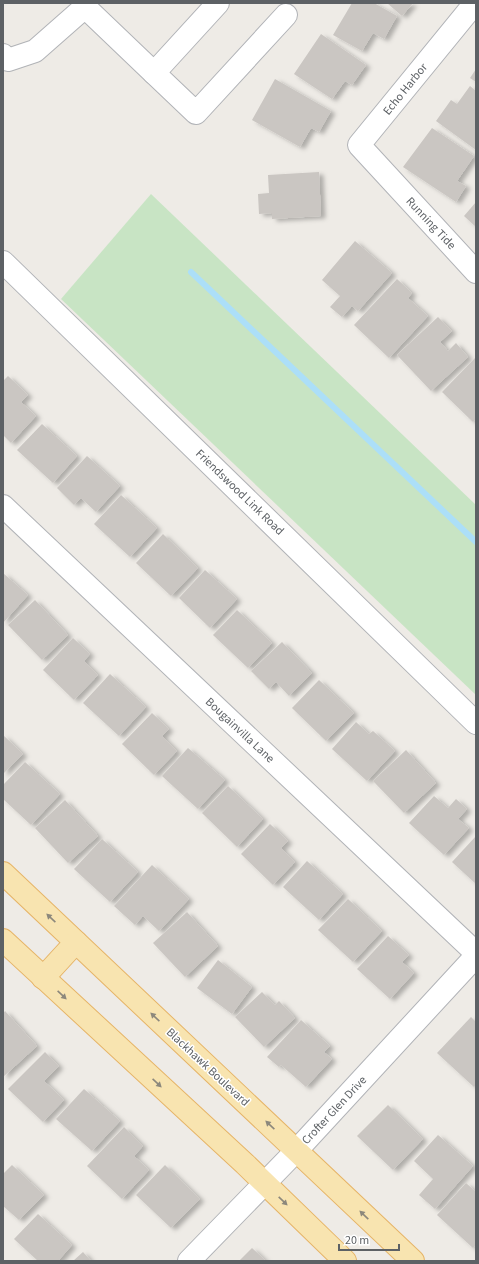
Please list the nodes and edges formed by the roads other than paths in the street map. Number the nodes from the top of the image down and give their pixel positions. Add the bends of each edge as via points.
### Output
1 (218, 3) edge
2 (475, 3) edge
3 (286, 15) dead end
4 (3, 55) edge
5 (154, 72) junction
6 (385, 174) joint
7 (3, 262) edge
8 (476, 272) edge
9 (3, 506) edge
10 (476, 723) edge
11 (3, 873) edge
12 (3, 940) edge
13 (76, 942) junction
14 (476, 953) edge
15 (476, 956) edge
16 (43, 978) junction
17 (297, 1150) junction
18 (265, 1184) junction
19 (189, 1261) edge
20 (345, 1261) edge
21 (413, 1261) edge

1 - 5 street
2 - 6 street, Echo Harbor via 359,145
3 - 5 street via 196,113
4 - 5 street via 8,60 35,51 85,7
6 - 8 street, Running Tide
7 - 10 street, Friendswood Link Road
9 - 14 street, Bougainvilla Lane
13 -> 11 main road, Blackhawk Boulevard
12 - 16 main road
13 - 16 main road
17 -> 13 main road, Blackhawk Boulevard
15 - 17 street, Crofter Glen Drive
16 -> 18 main road
17 - 18 street, Crofter Glen Drive
21 -> 17 main road, Blackhawk Boulevard
18 - 19 street, Crofter Glen Drive
18 -> 20 main road

